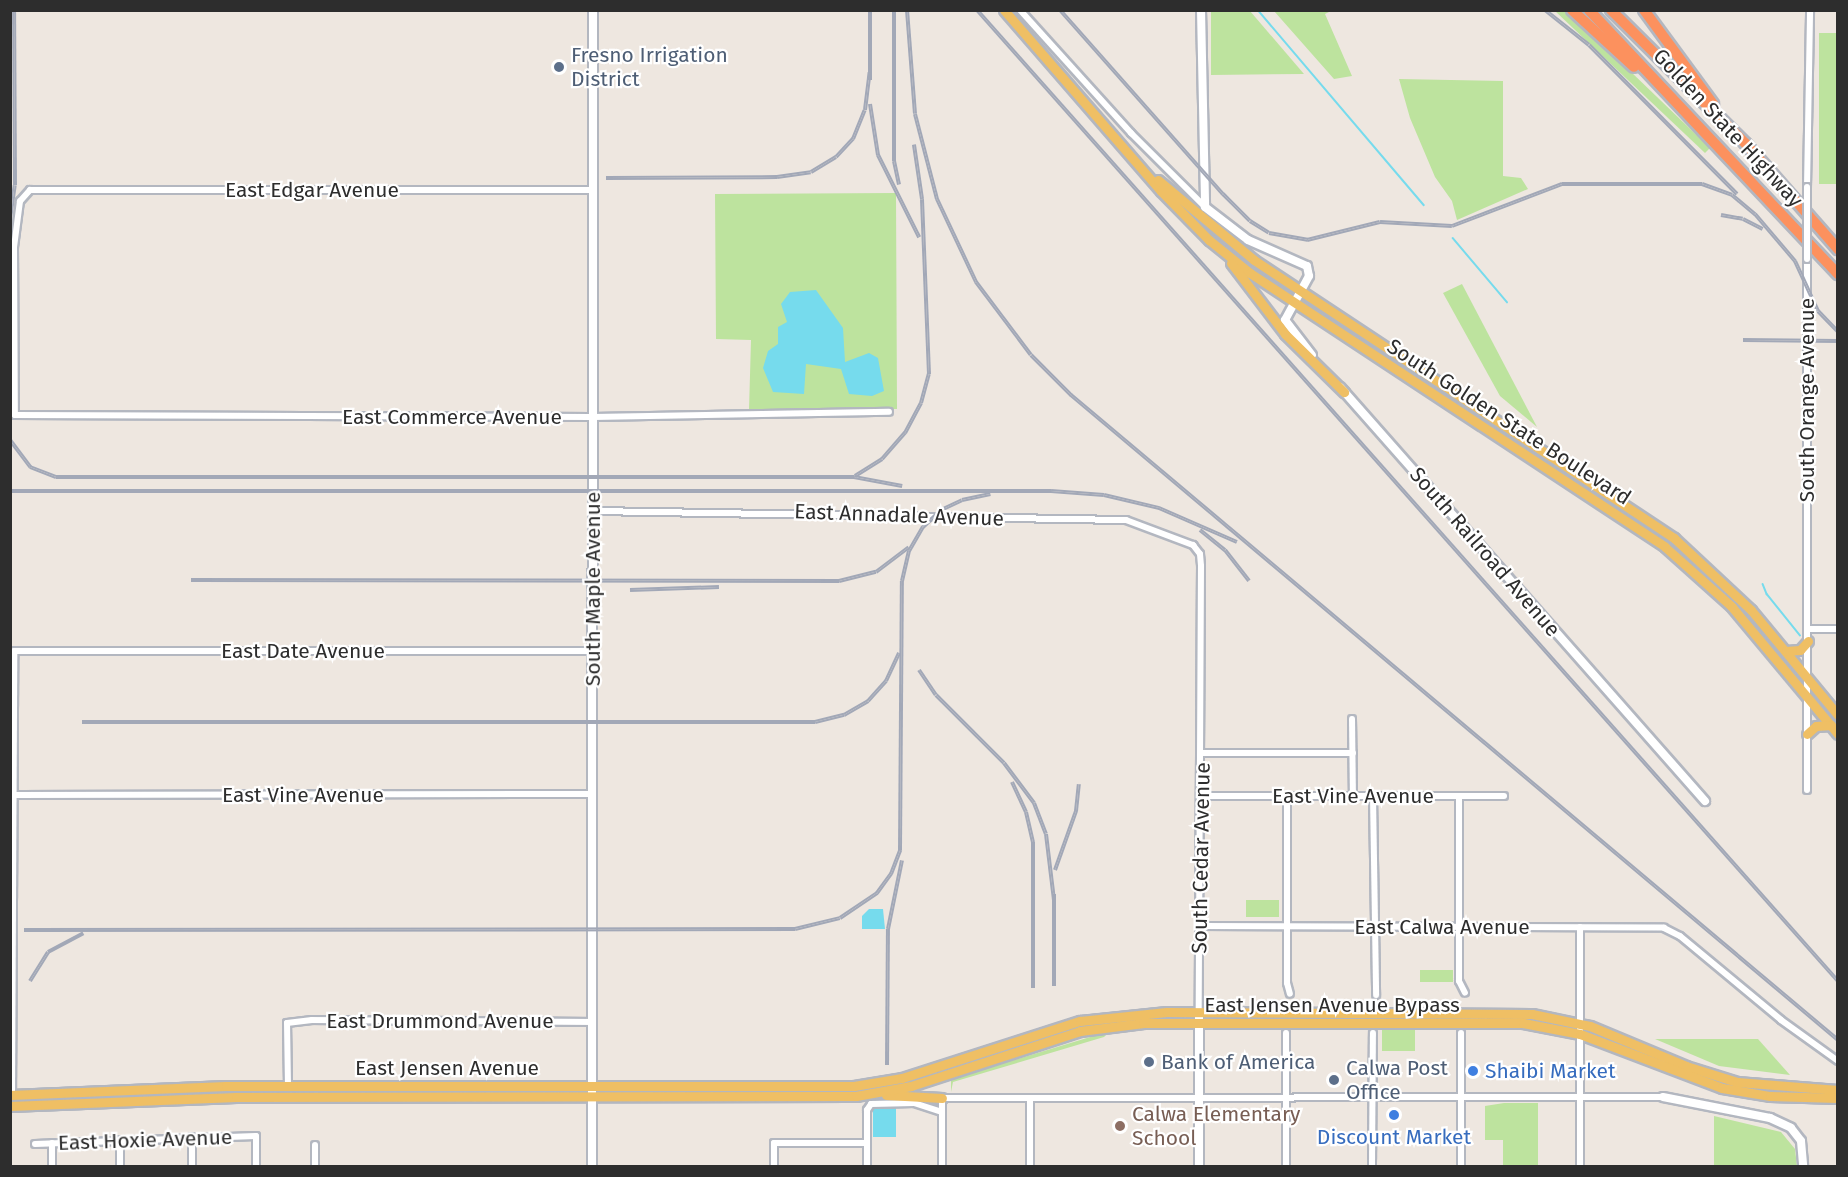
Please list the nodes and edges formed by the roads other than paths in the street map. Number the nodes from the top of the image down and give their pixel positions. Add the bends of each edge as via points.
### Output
1 (593, 10) edge
2 (1004, 10) edge
3 (1020, 10) edge
4 (1201, 10) edge
5 (1572, 10) edge
6 (1588, 10) edge
7 (1611, 10) edge
8 (1644, 10) edge
9 (1810, 10) edge
10 (1712, 137) junction
11 (1746, 144) junction
12 (1141, 164) junction
13 (593, 190) junction
14 (1205, 207) junction
15 (1838, 249) edge
16 (1223, 252) junction
17 (1838, 274) edge
18 (1297, 296) junction
19 (1344, 392) junction
20 (890, 412) dead end
21 (15, 415) joint
22 (593, 417) junction
23 (593, 510) junction
24 (1198, 550) joint
25 (1808, 629) junction
26 (1838, 629) edge
27 (1808, 641) junction
28 (593, 651) junction
29 (1786, 651) junction
30 (1808, 679) junction
31 (1808, 697) junction
32 (1838, 715) edge
33 (1352, 719) dead end
34 (1830, 725) junction
35 (1808, 734) junction
36 (1838, 734) edge
37 (1202, 753) junction
38 (1353, 753) junction
39 (1807, 790) dead end
40 (592, 794) junction
41 (13, 795) junction
42 (1201, 796) junction
43 (1287, 796) junction
44 (1353, 796) junction
45 (1373, 796) junction
46 (1460, 796) junction
47 (1504, 796) dead end
48 (1705, 801) dead end
49 (1201, 926) junction
50 (1287, 926) junction
51 (1374, 927) junction
52 (1460, 927) junction
53 (1580, 927) junction
54 (1465, 993) dead end
55 (1290, 994) dead end
56 (1376, 994) dead end
57 (1199, 1018) junction
58 (592, 1022) junction
59 (1580, 1023) junction
60 (1286, 1033) dead end
61 (1373, 1033) dead end
62 (1461, 1033) dead end
63 (1580, 1034) junction
64 (1838, 1060) edge
65 (884, 1082) joint
66 (288, 1086) junction
67 (592, 1086) junction
68 (1838, 1090) edge
69 (1792, 1093) junction
70 (869, 1094) junction
71 (11, 1095) edge
72 (592, 1097) junction
73 (1581, 1097) junction
74 (1663, 1097) joint
75 (942, 1098) junction
76 (1030, 1098) junction
77 (1199, 1098) junction
78 (1287, 1098) junction
79 (1374, 1098) junction
80 (1461, 1098) junction
81 (1838, 1098) edge
82 (10, 1106) edge
83 (942, 1112) junction
84 (192, 1137) junction
85 (120, 1140) junction
86 (52, 1143) junction
87 (867, 1143) junction
88 (35, 1144) dead end
89 (315, 1145) dead end
90 (52, 1167) edge
91 (120, 1167) edge
92 (192, 1167) edge
93 (256, 1167) edge
94 (315, 1167) edge
95 (592, 1167) edge
96 (774, 1167) edge
97 (867, 1167) edge
98 (942, 1167) edge
99 (1030, 1167) edge
100 (1199, 1167) edge
101 (1286, 1167) edge
102 (1372, 1167) edge
103 (1461, 1167) edge
104 (1580, 1167) edge
105 (1803, 1167) edge

1 - 13 street, South Maple Avenue
2 - 12 main road, South Golden State Boulevard
3 - 14 street via 1131,133
4 - 14 street
5 - 10 highway
6 - 10 highway, Golden State Highway
7 - 11 highway, Golden State Highway
8 - 11 highway via 1661,38
9 - 25 street, South Orange Avenue, bridge
10 - 17 highway, Golden State Highway
11 - 15 highway, Golden State Highway
12 - 16 main road, South Golden State Boulevard via 1184,216
12 - 18 main road, South Golden State Boulevard via 1219,235
13 - 21 street, East Edgar Avenue via 30,190 20,201 14,247
13 - 22 street, South Maple Avenue
14 - 18 street via 1253,243 1304,262 1310,273
16 - 18 main road, South Golden State Boulevard
16 - 19 main road via 1285,334
18 - 19 street, South Railroad Avenue via 1286,314 1287,326
18 - 29 main road, South Golden State Boulevard via 1657,526 1728,586
18 - 31 main road, South Golden State Boulevard via 1665,547 1727,602
19 - 48 street, South Railroad Avenue
20 - 22 street, East Commerce Avenue
21 - 22 street, East Commerce Avenue
22 - 23 street, South Maple Avenue
23 - 24 street, East Annadale Avenue via 1126,520 1185,540
23 - 28 street, South Maple Avenue
24 - 37 street, South Cedar Avenue
25 - 26 street
25 - 27 street, South Orange Avenue
27 - 29 main road via 1800,650
27 - 30 street, South Orange Avenue
28 - 40 street, South Maple Avenue
28 - 41 street, East Date Avenue via 14,651
29 - 30 main road, South Golden State Boulevard
30 - 31 street, South Orange Avenue
30 - 32 main road, South Golden State Boulevard
31 - 34 main road, South Golden State Boulevard
31 - 35 street, South Orange Avenue
33 - 38 street
34 - 35 main road via 1816,726
34 - 36 main road, South Golden State Boulevard
35 - 39 street, South Orange Avenue
37 - 38 street
37 - 42 street, South Cedar Avenue
38 - 44 street
40 - 41 street, East Vine Avenue
40 - 58 street, South Maple Avenue
41 - 71 street
42 - 43 street, East Vine Avenue
42 - 49 street, South Cedar Avenue
43 - 44 street, East Vine Avenue
43 - 50 street
44 - 45 street, East Vine Avenue
45 - 46 street, East Vine Avenue
45 - 51 street
46 - 47 street, East Vine Avenue
46 - 52 street
49 - 50 street, East Calwa Avenue
49 - 57 street, South Cedar Avenue
50 - 51 street, East Calwa Avenue
50 - 55 street
51 - 52 street, East Calwa Avenue
51 - 56 street
52 - 53 street, East Calwa Avenue
52 - 54 street via 1460,981
53 - 59 street
53 - 64 street, East Calwa Avenue via 1664,928 1680,936 1781,1020
57 - 59 main road, East Jensen Avenue Bypass via 1512,1013
57 - 63 main road, East Jensen Avenue Bypass via 1509,1022
57 - 65 main road, East Jensen Avenue Bypass via 1124,1014 1080,1020
57 - 70 main road, East Jensen Avenue Bypass via 1094,1028 910,1086
57 - 77 street, South Cedar Avenue
58 - 66 street, East Drummond Avenue via 287,1023
58 - 67 street, South Maple Avenue
59 - 63 street
59 - 69 main road, East Jensen Avenue Bypass via 1713,1075
60 - 78 street
61 - 79 street
62 - 80 street
63 - 69 main road, East Jensen Avenue Bypass via 1701,1082 1740,1092
63 - 73 street
65 - 67 main road, East Jensen Avenue via 840,1086
66 - 67 main road, East Jensen Avenue
66 - 71 main road, East Jensen Avenue
67 - 72 street, South Maple Avenue
68 - 69 main road
69 - 81 main road
70 - 72 main road, East Jensen Avenue
70 - 75 main road
72 - 82 main road, East Jensen Avenue via 190,1098
72 - 95 street, South Maple Avenue
73 - 74 street
73 - 80 street
73 - 104 street
74 - 105 street via 1770,1118 1791,1128 1801,1141
75 - 76 street
75 - 83 street
76 - 77 street
76 - 99 street
77 - 78 street
77 - 100 street, South Cedar Avenue
78 - 79 street
78 - 101 street
79 - 80 street
79 - 102 street
80 - 103 street
83 - 87 street via 914,1103 873,1103 867,1110
83 - 98 street
84 - 85 street, East Hoxie Avenue
84 - 92 street
84 - 93 street, East Hoxie Avenue via 256,1136
85 - 86 street, East Hoxie Avenue
85 - 91 street
86 - 88 street, East Hoxie Avenue
86 - 90 street
87 - 96 street via 774,1143
87 - 97 street
89 - 94 street

